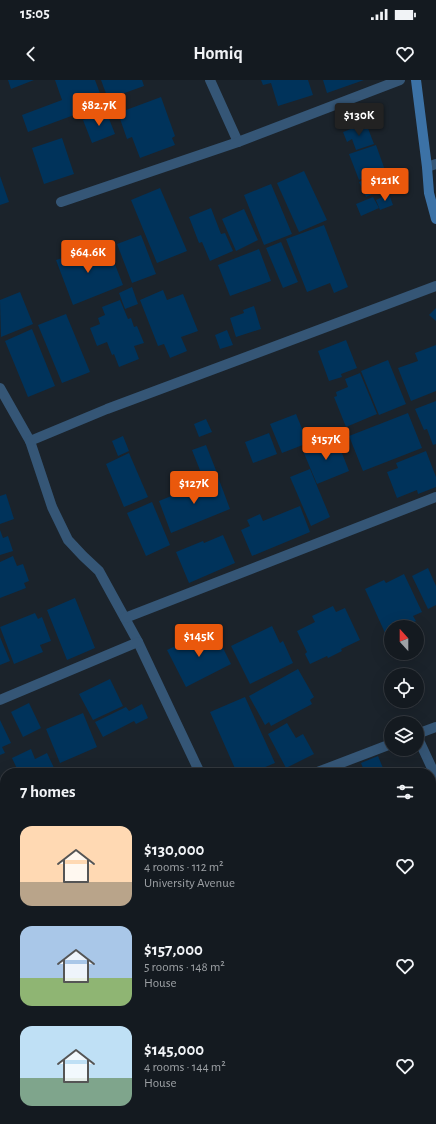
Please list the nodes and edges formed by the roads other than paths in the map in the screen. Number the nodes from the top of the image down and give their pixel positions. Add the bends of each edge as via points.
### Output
1 (210, 80) edge
2 (400, 80) edge
3 (416, 80) edge
4 (238, 142) junction
5 (432, 166) edge
6 (61, 202) dead end
7 (436, 219) edge
8 (436, 286) edge
9 (0, 388) edge
10 (30, 441) junction
11 (436, 497) edge
12 (125, 618) junction
13 (138, 642) junction
14 (0, 700) edge
15 (436, 727) edge
16 (424, 732) edge
17 (384, 747) edge
18 (424, 750) edge
19 (198, 768) edge
20 (328, 768) edge
21 (432, 768) edge

1 - 4 street
2 - 4 street
3 - 5 street
4 - 6 street
5 - 7 street via 428,193
8 - 10 street via 107,409
9 - 10 street
10 - 12 street via 52,507 68,540 99,571
11 - 12 street
12 - 13 street
13 - 14 street
13 - 19 street
15 - 16 street
17 - 20 street
18 - 21 street

